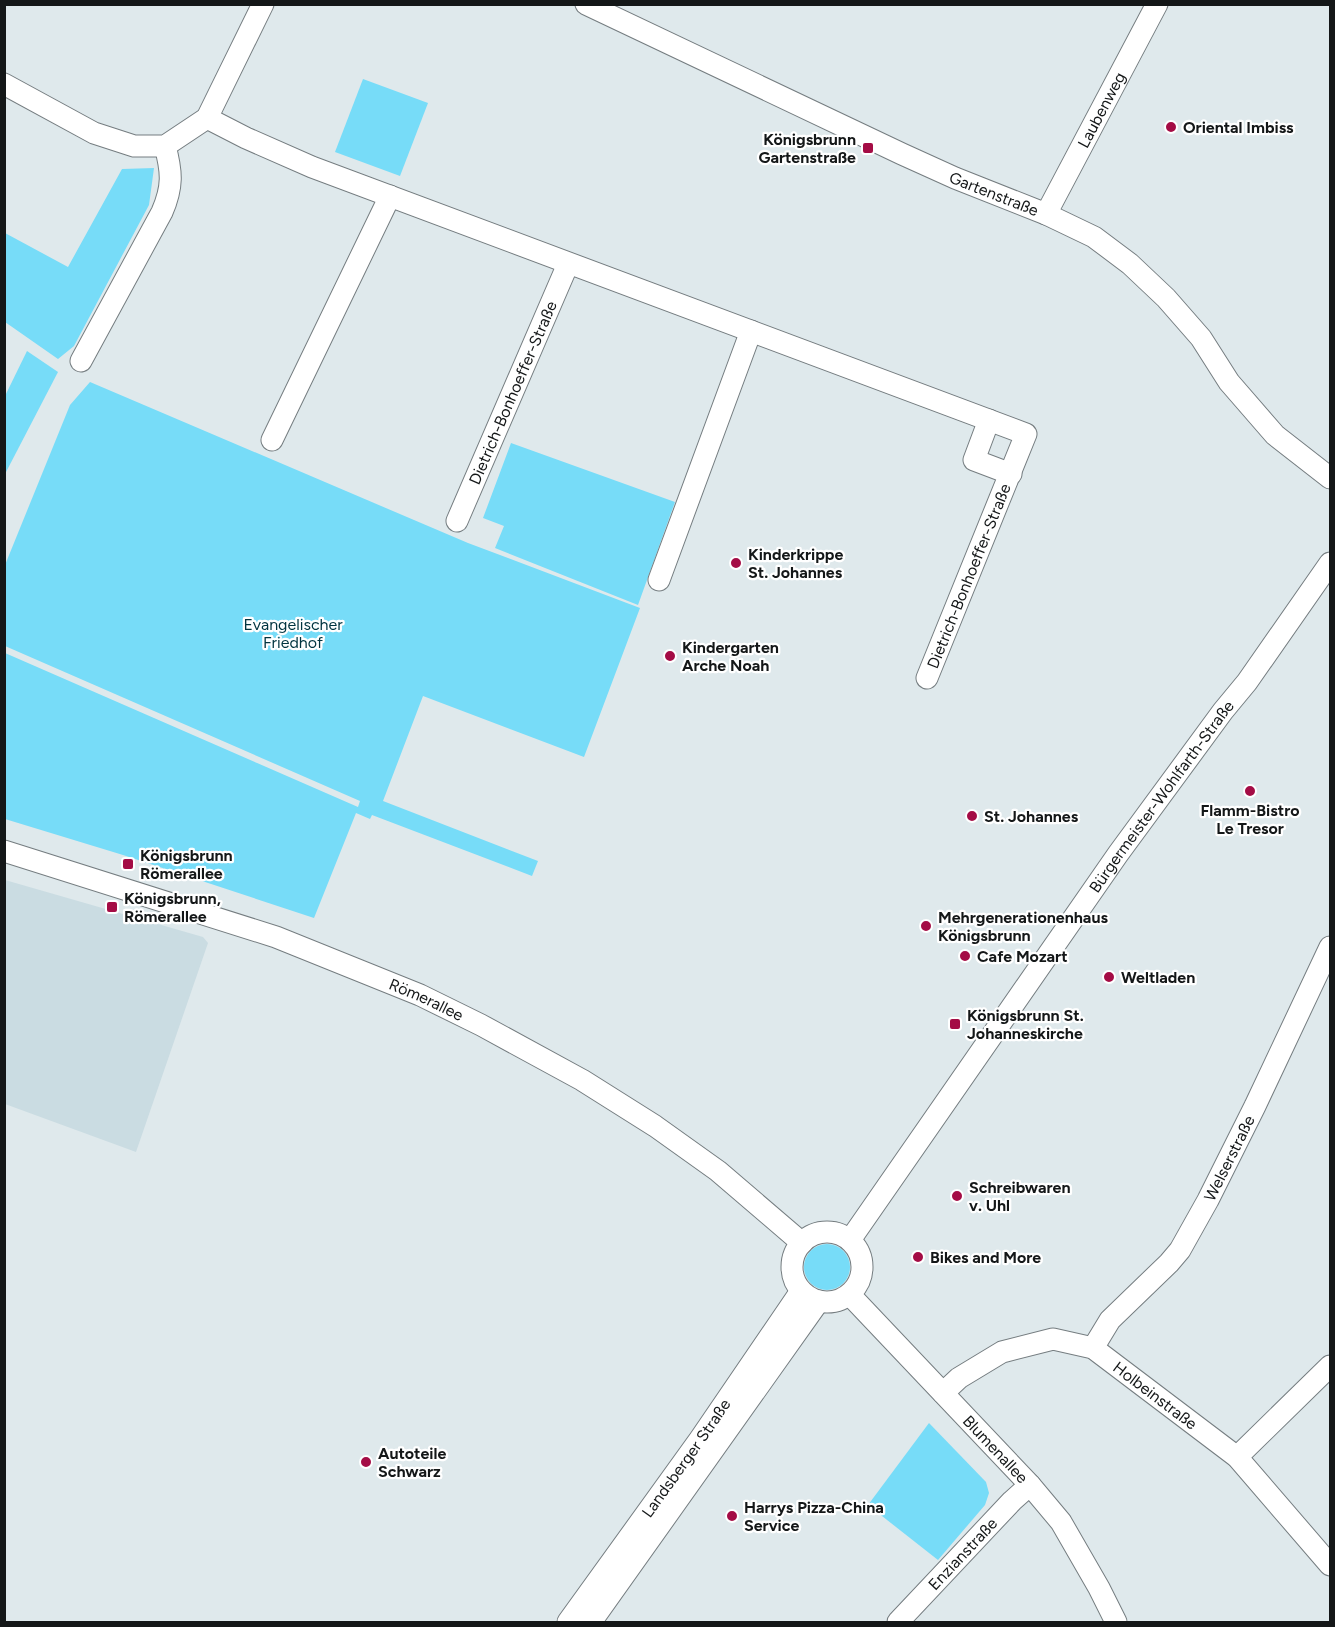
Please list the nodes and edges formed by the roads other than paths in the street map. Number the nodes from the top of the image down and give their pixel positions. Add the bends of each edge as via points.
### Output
1 (263, 4) edge
2 (586, 4) edge
3 (1157, 4) edge
4 (4, 84) edge
5 (207, 118) junction
6 (165, 146) junction
7 (390, 196) junction
8 (1046, 214) junction
9 (568, 264) junction
10 (752, 331) junction
11 (81, 361) dead end
12 (989, 420) junction
13 (272, 440) dead end
14 (1011, 474) junction
15 (1330, 478) edge
16 (457, 521) dead end
17 (1330, 563) edge
18 (659, 580) dead end
19 (927, 678) dead end
20 (4, 851) edge
21 (1330, 947) edge
22 (850, 1240) junction
23 (802, 1243) junction
24 (850, 1295) junction
25 (810, 1296) junction
26 (1093, 1348) junction
27 (1330, 1366) edge
28 (943, 1393) junction
29 (1237, 1457) junction
30 (1030, 1485) junction
31 (1330, 1565) edge
32 (568, 1623) edge
33 (591, 1623) edge
34 (898, 1623) edge
35 (1116, 1623) edge

1 - 5 street
2 - 8 street, Gartenstraße via 902,154
3 - 8 street, Laubenweg
4 - 6 street via 94,133 134,146
5 - 6 street
5 - 7 street, Dietrich-Bonhoeffer-Straße via 246,138
6 - 11 street via 170,195
7 - 9 street, Dietrich-Bonhoeffer-Straße
7 - 13 street
8 - 15 street, Gartenstraße via 1094,237 1130,264 1201,338 1229,382 1275,435
9 - 10 street, Dietrich-Bonhoeffer-Straße
9 - 16 street, Dietrich-Bonhoeffer-Straße
10 - 12 street, Dietrich-Bonhoeffer-Straße
10 - 18 street
12 - 14 street, Dietrich-Bonhoeffer-Straße via 1026,434
12 - 14 street, Dietrich-Bonhoeffer-Straße via 974,460
14 - 19 street, Dietrich-Bonhoeffer-Straße
17 - 22 street, Bürgermeister-Wohlfarth-Straße via 1125,845
20 - 23 street, Römerallee via 276,938 420,995 582,1080 654,1126 718,1171
21 - 26 street, Welserstraße via 1255,1106 1180,1250 1110,1320
22 - 23 street via 831,1232 810,1236
22 - 24 street via 857,1247 863,1267
23 - 25 street via 796,1251 792,1272
24 - 25 street via 830,1302
24 - 28 street, Blumenallee
25 - 32 street, Landsberger Straße via 700,1439
25 - 33 street, Landsberger Straße
26 - 28 street, Holbeinstraße via 1053,1339 1002,1352 959,1378
26 - 29 street, Holbeinstraße
27 - 29 street
28 - 30 street, Blumenallee
29 - 31 street, Holbeinstraße
30 - 34 street, Enzianstraße
30 - 35 street, Blumenallee via 1061,1522

